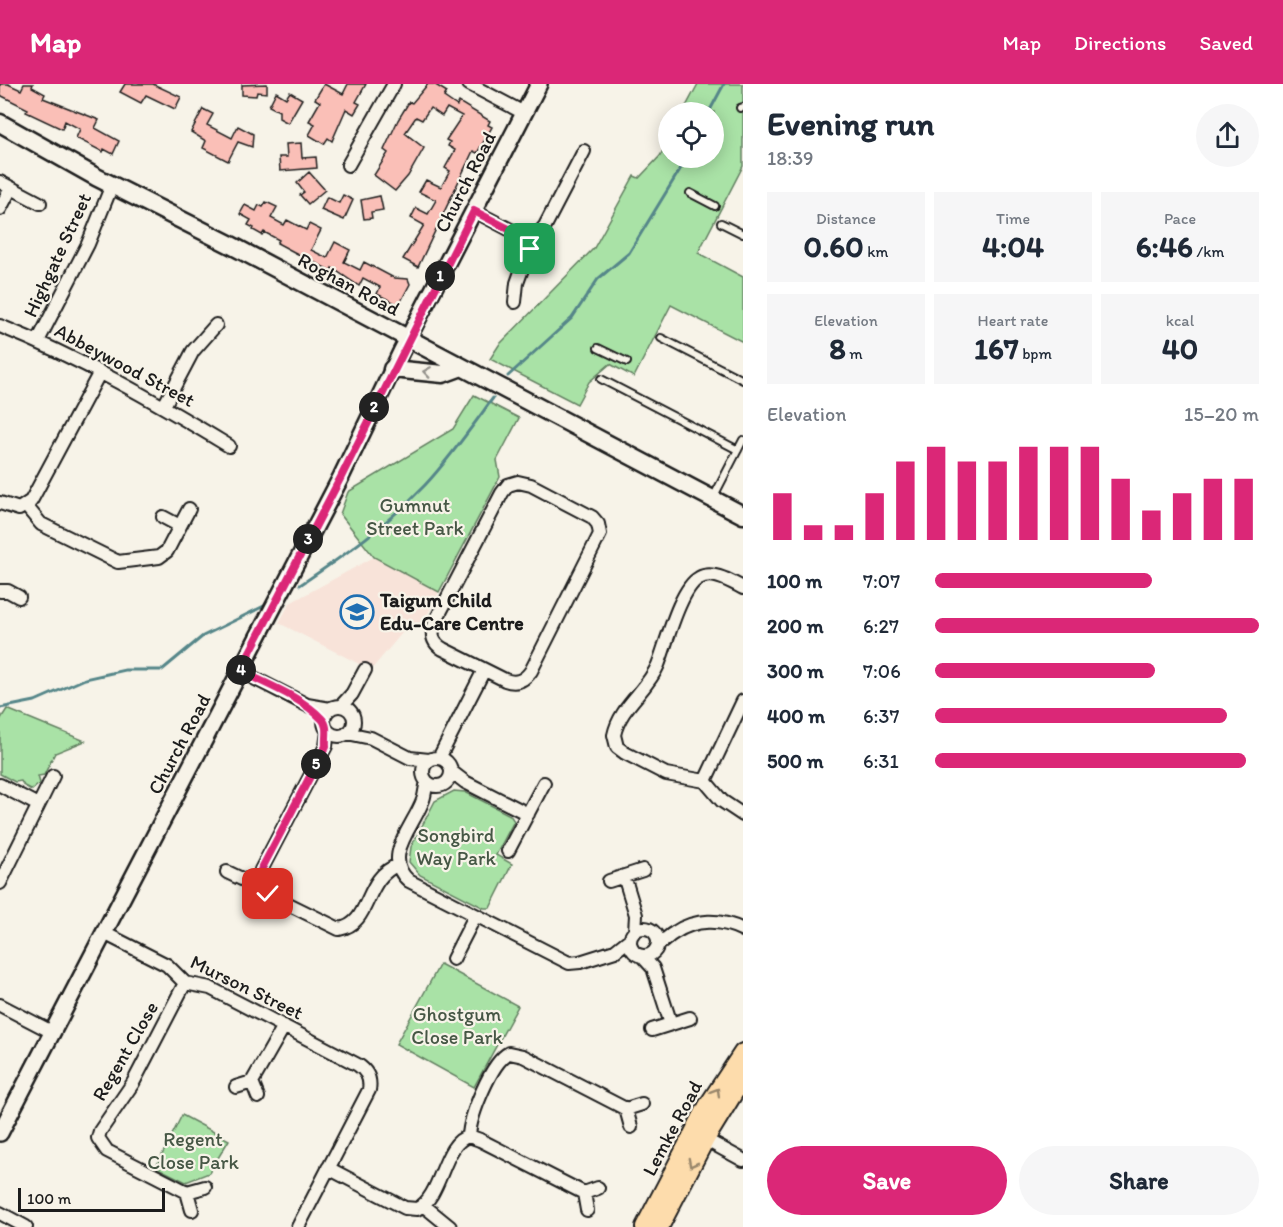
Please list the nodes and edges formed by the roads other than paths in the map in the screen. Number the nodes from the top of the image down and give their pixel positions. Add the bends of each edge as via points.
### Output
1 (394, 84) edge
2 (469, 84) edge
3 (539, 84) edge
4 (524, 113) junction
5 (0, 123) edge
6 (584, 151) dead end
7 (348, 165) dead end
8 (6, 185) edge
9 (112, 185) junction
10 (690, 193) dead end
11 (40, 203) dead end
12 (715, 206) dead end
13 (0, 209) edge
14 (474, 211) junction
15 (721, 223) dead end
16 (743, 234) edge
17 (532, 241) junction
18 (515, 302) dead end
19 (216, 325) dead end
20 (0, 326) edge
21 (661, 338) dead end
22 (408, 339) junction
23 (38, 341) junction
24 (598, 348) dead end
25 (627, 362) dead end
26 (462, 367) junction
27 (392, 369) junction
28 (100, 372) junction
29 (601, 379) dead end
30 (743, 380) edge
31 (164, 406) junction
32 (743, 440) edge
33 (229, 446) dead end
34 (738, 450) junction
35 (713, 498) junction
36 (0, 503) edge
37 (26, 506) junction
38 (189, 509) dead end
39 (743, 514) edge
40 (162, 517) dead end
41 (180, 526) junction
42 (743, 588) edge
43 (0, 591) edge
44 (20, 597) dead end
45 (365, 670) dead end
46 (484, 670) junction
47 (240, 671) junction
48 (743, 701) edge
49 (339, 721) junction
50 (433, 770) junction
51 (53, 776) dead end
52 (450, 777) junction
53 (705, 781) junction
54 (544, 783) dead end
55 (0, 785) edge
56 (38, 805) junction
57 (528, 814) junction
58 (743, 815) edge
59 (508, 851) dead end
60 (398, 865) junction
61 (643, 870) dead end
62 (227, 872) dead end
63 (624, 876) junction
64 (609, 881) dead end
65 (260, 882) junction
66 (0, 883) edge
67 (475, 916) junction
68 (743, 930) edge
69 (104, 933) junction
70 (644, 942) junction
71 (453, 959) dead end
72 (185, 982) junction
73 (0, 1005) edge
74 (690, 1018) dead end
75 (671, 1024) junction
76 (284, 1026) junction
77 (652, 1030) dead end
78 (52, 1032) junction
79 (743, 1053) edge
80 (743, 1077) edge
81 (252, 1082) junction
82 (236, 1087) dead end
83 (258, 1098) dead end
84 (642, 1104) dead end
85 (626, 1109) junction
86 (631, 1127) dead end
87 (0, 1133) edge
88 (699, 1136) junction
89 (469, 1137) junction
90 (743, 1160) edge
91 (328, 1168) junction
92 (205, 1187) dead end
93 (598, 1188) dead end
94 (187, 1192) junction
95 (584, 1193) junction
96 (423, 1205) junction
97 (192, 1210) dead end
98 (587, 1210) dead end
99 (0, 1213) edge
100 (26, 1227) edge
101 (298, 1227) edge
102 (450, 1227) edge
103 (645, 1227) edge
104 (659, 1227) edge

1 - 7 street
2 - 4 street
3 - 4 street, Church Road
4 - 14 street, Church Road
5 - 9 main road, Roghan Road
6 - 17 street via 545,226
8 - 11 street
8 - 13 street
9 - 22 main road, Roghan Road
9 - 23 street, Highgate Street via 88,244
10 - 12 lane
14 - 17 street
14 - 22 street, Church Road
15 - 16 lane
17 - 18 street via 517,283
19 - 31 street via 193,351
20 - 23 street, Abbeywood Street
21 - 30 lane
22 - 26 main road, Roghan Road
22 - 27 street, Church Road
23 - 28 street, Abbeywood Street
24 - 25 lane
26 -> 27 main road via 443,374
26 - 35 main road, Roghan Road
27 - 47 street, Church Road
28 - 31 street, Abbeywood Street
28 - 37 street
29 - 34 lane
31 - 33 street, Abbeywood Street
32 - 34 lane
34 - 35 lane
35 - 39 main road, Roghan Road
36 - 37 street via 14,509
37 - 41 street via 41,524 118,562 159,557
38 - 41 street
40 - 41 street
42 - 53 street via 709,576 692,584 655,670 626,708 614,732 615,743 625,753 666,774
43 - 44 street
45 - 49 street
46 - 46 street via 439,646 432,631 505,488 515,482 526,483 592,517 600,534 528,676 510,682
46 - 50 street
47 - 49 street
47 - 69 street, Church Road
48 - 53 street
49 - 50 street
49 - 65 street via 263,866
50 - 52 street
50 - 52 street
50 - 60 street via 399,848
51 - 56 street
52 - 57 street
53 - 58 street via 722,801
54 - 57 street
55 - 56 street
56 - 66 street
57 - 59 street
60 - 65 street via 380,875 356,921 339,929 268,894
60 - 67 street via 409,881
61 - 63 street
62 - 65 street via 248,882
63 - 64 street
63 - 70 street
67 - 70 street via 569,963
67 - 71 street
68 - 70 street via 718,920
69 - 72 street, Murson Street via 167,965
69 - 78 street, Church Road
70 - 75 street
72 - 76 street, Murson Street via 210,988
72 - 94 street, Regent Close via 133,1083 98,1138 107,1151
73 - 78 street
74 - 75 street
75 - 77 street
76 - 81 street
76 - 91 street, Murson Street via 358,1065 369,1079 367,1094
78 - 87 street, Church Road
88 -> 79 main road, Lemke Road via 722,1083
80 - 88 main road, Lemke Road
81 - 82 street
81 - 83 street
84 - 85 street
85 - 86 street
85 - 89 street via 523,1056 509,1053 500,1060 473,1111
88 - 90 street
88 - 103 main road, Lemke Road
88 -> 104 main road, Lemke Road
89 - 95 street
89 - 96 street via 460,1140
91 - 96 street via 405,1208
91 - 101 street
92 - 94 street
93 - 95 street
94 - 97 street
95 - 98 street
96 - 102 street
99 - 100 street

